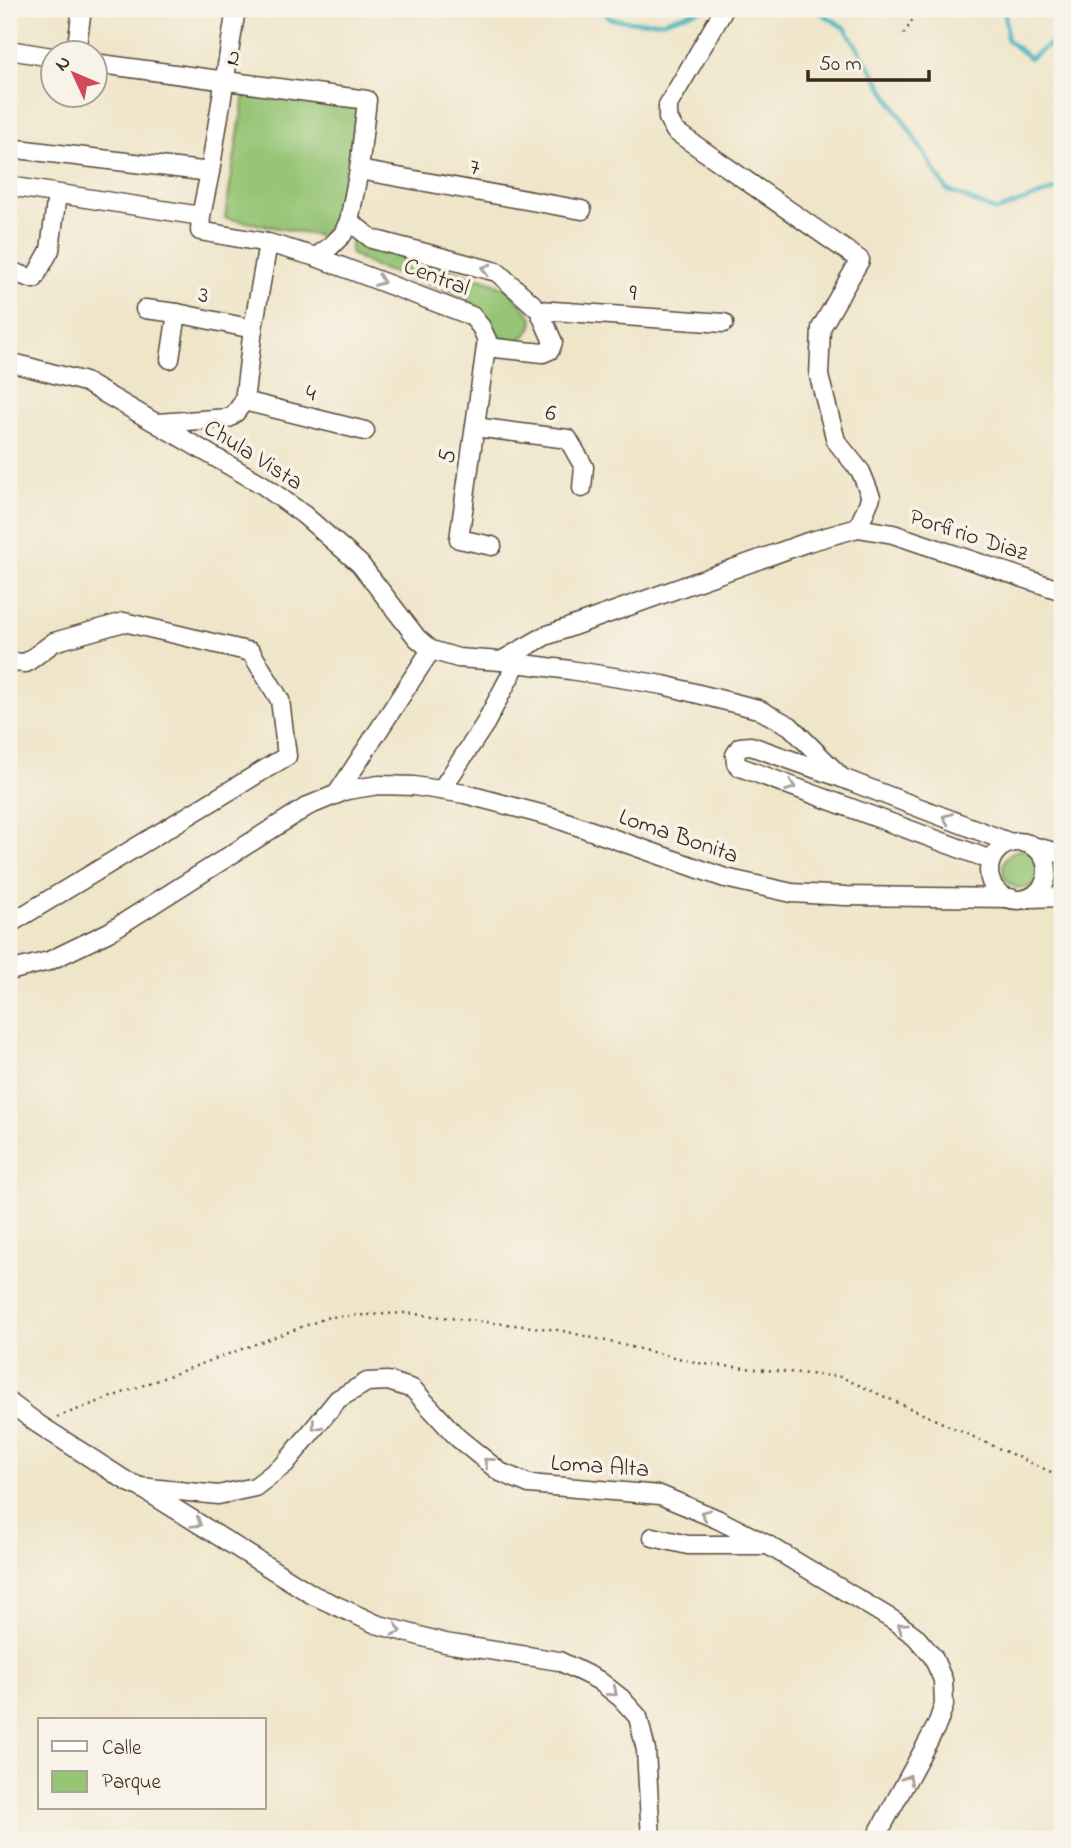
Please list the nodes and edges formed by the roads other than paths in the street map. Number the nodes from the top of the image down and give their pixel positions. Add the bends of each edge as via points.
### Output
1 (82, 9) edge
2 (236, 9) edge
3 (722, 13) dead end
4 (78, 38) edge
5 (9, 50) edge
6 (38, 55) edge
7 (108, 65) edge
8 (224, 80) junction
9 (9, 148) edge
10 (359, 170) junction
11 (210, 172) junction
12 (9, 186) edge
13 (57, 194) junction
14 (582, 210) dead end
15 (349, 221) junction
16 (200, 223) junction
17 (268, 243) junction
18 (316, 257) junction
19 (9, 271) edge
20 (145, 309) dead end
21 (539, 310) junction
22 (177, 313) junction
23 (724, 323) dead end
24 (253, 329) junction
25 (486, 347) junction
26 (170, 359) dead end
27 (9, 362) edge
28 (244, 401) junction
29 (157, 423) junction
30 (475, 427) junction
31 (365, 431) dead end
32 (582, 488) dead end
33 (858, 528) junction
34 (492, 546) dead end
35 (1062, 591) edge
36 (431, 650) junction
37 (9, 662) edge
38 (509, 662) junction
39 (842, 778) junction
40 (441, 790) junction
41 (337, 794) junction
42 (1011, 843) junction
43 (1029, 845) junction
44 (1062, 854) edge
45 (990, 860) junction
46 (1062, 897) edge
47 (1011, 898) junction
48 (1030, 898) junction
49 (9, 924) edge
50 (9, 971) edge
51 (9, 1402) edge
52 (140, 1487) junction
53 (653, 1536) dead end
54 (768, 1545) junction
55 (651, 1839) edge
56 (876, 1839) edge

1 - 4 street
2 - 8 street
3 - 33 street via 668,105 667,118 675,131 860,260 821,328 819,376 836,441 861,472 871,497
5 - 6 street
7 - 8 street, 2
8 - 10 street, 2 via 367,100
8 - 11 street
9 - 11 street
10 - 14 street, 7
10 - 15 street
11 - 16 street
12 - 13 street, Central
13 - 16 street, Central
13 - 19 street via 50,250 34,279
15 - 18 street via 343,234
21 -> 15 street, Central via 497,272 372,239
16 - 17 street, Central
17 - 18 street, Central
17 - 24 street
18 -> 25 street, Central via 472,316 487,340
20 - 22 street, 3
21 - 23 street, 9
21 - 25 street, Central via 553,342 550,350 543,354
22 - 24 street, 3
22 - 26 street
24 - 28 street
25 - 30 street, 5
27 - 29 street, Chula Vista via 85,382
28 - 29 street via 229,418
28 - 31 street, 4
29 - 36 street, Chula Vista via 263,485 304,515 360,564
30 - 32 street, 6 via 568,439 584,467
30 - 34 street, 5 via 459,539
33 - 35 street, Porfirio Diaz via 893,534
33 - 38 street via 545,636
36 - 38 street via 458,659
36 - 41 street
37 - 49 street via 26,663 54,642 124,622 251,652 280,700 286,756
38 - 39 street via 663,685 758,709 790,726
38 - 40 street via 485,724
42 -> 39 street
39 -> 45 street via 751,746 740,747 735,755 740,767
40 - 41 street, Loma Bonita via 379,785
40 - 47 street, Loma Bonita via 552,817 725,878 792,893
41 - 50 street, Loma Bonita via 308,806 109,932 49,961
42 - 43 street
42 - 45 street
43 - 44 street
43 - 48 street via 1047,868 1044,886
45 - 47 street via 995,887
46 - 48 street
47 - 48 street
51 - 52 street, Loma Alta
54 -> 52 street, Loma Alta via 660,1495 528,1485 500,1472 458,1438 413,1389 388,1381 367,1382 338,1399 285,1464 255,1486 218,1495
52 -> 55 street, Loma Alta via 313,1595 376,1624 445,1643 559,1661 598,1680 638,1717 646,1750
53 - 54 street via 688,1545
56 -> 54 street, Loma Alta via 937,1726 944,1705 943,1680 933,1657 915,1636

